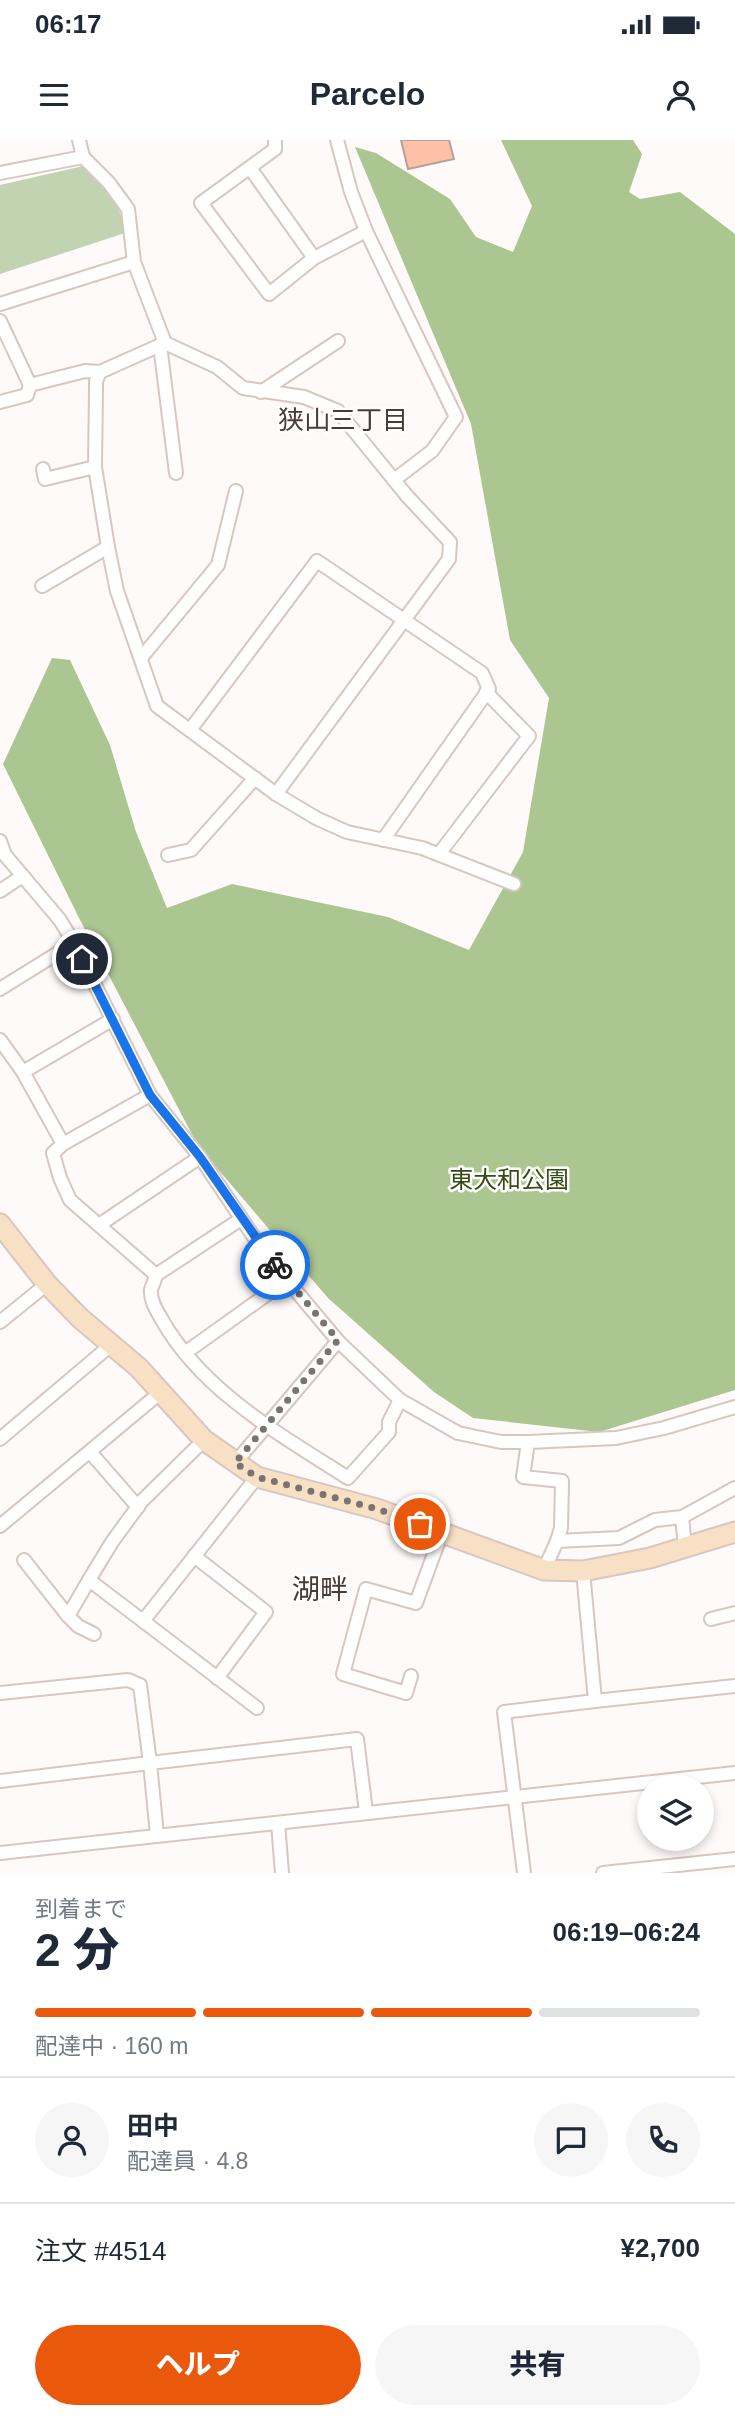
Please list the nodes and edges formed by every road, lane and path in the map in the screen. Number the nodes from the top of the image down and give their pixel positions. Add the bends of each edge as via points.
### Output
1 (79, 140) edge
2 (275, 140) edge
3 (337, 140) edge
4 (83, 157) junction
5 (250, 168) junction
6 (0, 173) edge
7 (366, 231) junction
8 (314, 258) junction
9 (134, 262) junction
10 (0, 304) edge
11 (0, 321) edge
12 (338, 341) dead end
13 (163, 344) junction
14 (100, 372) junction
15 (30, 384) junction
16 (261, 392) junction
17 (0, 402) edge
18 (95, 467) junction
19 (43, 469) dead end
20 (176, 473) dead end
21 (394, 480) junction
22 (236, 491) dead end
23 (108, 547) junction
24 (41, 586) dead end
25 (405, 619) junction
26 (141, 658) junction
27 (486, 692) junction
28 (190, 730) junction
29 (255, 778) junction
30 (276, 794) junction
31 (383, 840) junction
32 (0, 841) edge
33 (439, 854) junction
34 (168, 855) dead end
35 (21, 877) junction
36 (514, 884) dead end
37 (0, 891) edge
38 (74, 943) junction
39 (0, 989) edge
40 (113, 1019) junction
41 (0, 1040) edge
42 (23, 1072) junction
43 (150, 1095) junction
44 (63, 1144) junction
45 (200, 1157) junction
46 (241, 1219) junction
47 (0, 1224) edge
48 (99, 1225) junction
49 (156, 1275) junction
50 (287, 1280) junction
51 (47, 1284) junction
52 (0, 1322) edge
53 (338, 1340) junction
54 (111, 1345) junction
55 (185, 1353) junction
56 (161, 1392) junction
57 (400, 1400) junction
58 (735, 1407) edge
59 (267, 1424) junction
60 (0, 1439) edge
61 (204, 1440) junction
62 (528, 1442) junction
63 (90, 1452) junction
64 (235, 1463) junction
65 (257, 1477) junction
66 (735, 1488) edge
67 (138, 1507) junction
68 (682, 1517) junction
69 (0, 1526) edge
70 (442, 1532) junction
71 (735, 1532) edge
72 (557, 1541) junction
73 (685, 1547) junction
74 (194, 1556) junction
75 (24, 1560) dead end
76 (544, 1570) junction
77 (583, 1571) junction
78 (89, 1580) junction
79 (735, 1613) edge
80 (68, 1616) junction
81 (711, 1619) dead end
82 (143, 1622) junction
83 (94, 1634) dead end
84 (411, 1676) dead end
85 (217, 1678) junction
86 (735, 1686) edge
87 (0, 1693) edge
88 (595, 1701) junction
89 (257, 1708) dead end
90 (150, 1763) junction
91 (735, 1773) edge
92 (0, 1781) edge
93 (514, 1797) junction
94 (366, 1812) junction
95 (278, 1824) junction
96 (157, 1835) junction
97 (0, 1853) edge
98 (735, 1859) edge
99 (282, 1873) edge
100 (524, 1873) edge
101 (603, 1873) edge

1 - 4 street
2 - 5 street via 275,149
3 - 7 street
4 - 6 street
4 - 9 street via 128,209
5 - 8 street
5 - 8 street via 201,203 269,294
7 - 8 street
7 - 21 street via 456,416 432,451
9 - 10 street
9 - 13 street
11 - 15 street
12 - 16 street
13 - 14 street
13 - 16 street via 217,367 243,388
13 - 20 street
14 - 15 street via 85,371
14 - 18 street via 96,381
15 - 17 street via 27,395
16 - 21 street via 304,397 338,411
18 - 19 street via 45,479
18 - 23 street
21 - 25 street via 450,542 449,559
22 - 26 street via 218,565
23 - 24 street
23 - 26 street via 117,590
25 - 27 street via 482,673 489,689
25 - 28 street via 317,561
25 - 30 street
26 - 28 street via 157,706
27 - 31 street
27 - 33 street via 528,736
28 - 29 street
29 - 30 street
29 - 34 street via 191,850
30 - 31 street via 347,832
31 - 33 street
32 - 35 street
33 - 36 street
35 - 37 street
35 - 38 street
38 - 39 street
38 - 40 street
40 - 42 street
40 - 43 street
41 - 42 street
42 - 44 street
43 - 44 street
43 - 45 street
44 - 48 street via 53,1153 60,1178 70,1200
45 - 46 street
45 - 48 street
46 - 49 street
46 - 50 street
47 - 51 street
48 - 49 street
49 - 55 street via 153,1304
50 - 53 street
50 - 55 street
51 - 52 street
51 - 54 street
53 - 57 street
53 - 59 street
54 - 56 street
54 - 60 street
55 - 59 street via 208,1380
56 - 61 street
56 - 63 street
57 - 59 street via 388,1422 390,1432 348,1478
57 - 62 street via 458,1433
58 - 62 street via 616,1438
59 - 64 street
61 - 64 street
61 - 67 street
62 - 72 street via 523,1477 562,1481
63 - 67 street
63 - 69 street
64 - 65 street
65 - 70 street via 377,1509
65 - 74 street
66 - 68 street
67 - 78 street
68 - 72 street via 655,1520 620,1538
68 - 73 street
70 - 76 street
70 - 84 street via 416,1603 366,1589 343,1674 406,1693
71 - 73 street
72 - 76 street
73 - 77 street
74 - 82 street
74 - 85 street via 266,1612
75 - 80 street
76 - 77 street
77 - 88 street
78 - 80 street
78 - 82 street
79 - 81 street
80 - 83 street
82 - 85 street
85 - 89 street
86 - 88 street
87 - 90 street via 128,1680 140,1685
88 - 93 street via 504,1712
90 - 92 street
90 - 94 street via 357,1739
90 - 96 street
91 - 93 street
93 - 94 street
93 - 100 street
94 - 95 street
95 - 96 street
95 - 99 street
96 - 97 street
98 - 101 street

